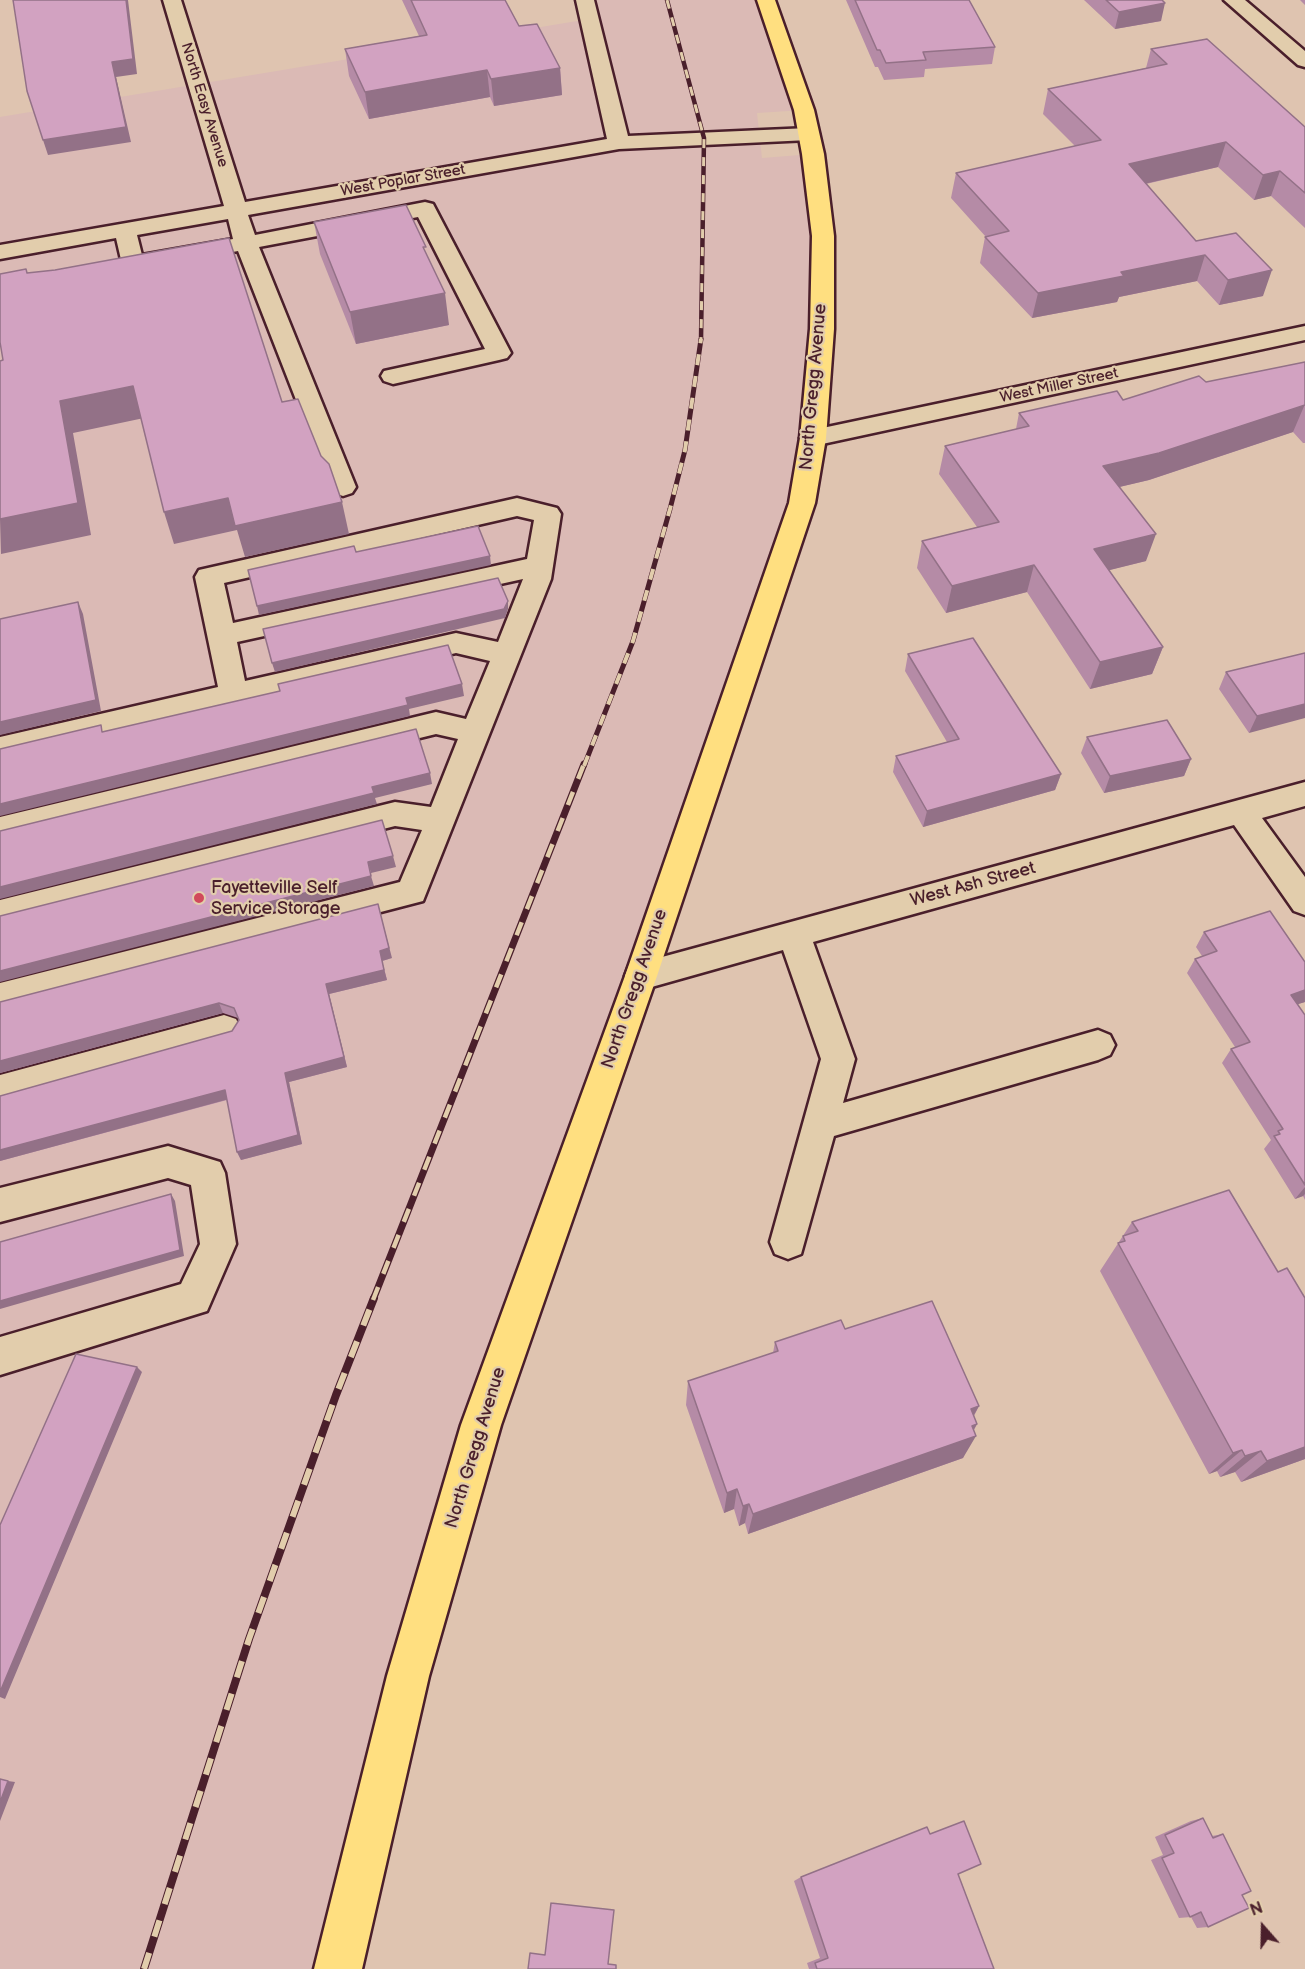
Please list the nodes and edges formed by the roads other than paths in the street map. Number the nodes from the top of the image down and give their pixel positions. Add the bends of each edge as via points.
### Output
1 (172, 0) edge
2 (585, 0) edge
3 (766, 0) edge
4 (1233, 0) edge
5 (1305, 62) edge
6 (809, 134) junction
7 (619, 142) junction
8 (348, 190) junction
9 (236, 210) junction
10 (361, 221) junction
11 (124, 230) junction
12 (246, 243) junction
13 (0, 252) edge
14 (1305, 333) edge
15 (393, 376) dead end
16 (813, 438) junction
17 (343, 487) dead end
18 (539, 566) junction
19 (221, 635) junction
20 (506, 654) junction
21 (234, 695) junction
22 (474, 732) junction
23 (0, 748) edge
24 (1305, 794) edge
25 (1241, 812) junction
26 (439, 820) junction
27 (0, 829) edge
28 (1305, 902) edge
29 (0, 913) edge
30 (794, 934) junction
31 (640, 976) junction
32 (0, 997) edge
33 (224, 1029) dead end
34 (1098, 1045) dead end
35 (0, 1089) edge
36 (820, 1125) junction
37 (0, 1204) edge
38 (788, 1242) dead end
39 (0, 1356) edge
40 (338, 1969) edge

1 - 9 street, North Easy Avenue
2 - 7 street
3 - 6 main road, North Gregg Avenue
4 - 5 street
6 - 7 street, West Poplar Street
6 - 16 main road, North Gregg Avenue via 823,236 822,330
7 - 8 street, West Poplar Street
8 - 9 street, West Poplar Street
8 - 10 street
9 - 11 street, West Poplar Street
9 - 12 street, North Easy Avenue
10 - 12 street
10 - 15 street via 425,209 499,352
11 - 12 street via 133,264
11 - 13 street, West Poplar Street
12 - 17 street, North Easy Avenue
14 - 16 street, West Miller Street
16 - 31 main road, North Gregg Avenue via 801,503
18 - 19 street
18 - 19 street via 548,514 517,507 209,577
18 - 20 street
19 - 21 street
20 - 21 street via 456,643
20 - 22 street
21 - 23 street
22 - 26 street
22 - 27 street via 436,723
24 - 25 street, West Ash Street
25 - 28 street
25 - 30 street, West Ash Street
26 - 29 street via 395,814
26 - 32 street via 412,892
30 - 31 street, West Ash Street
30 - 36 street via 838,1059
31 - 40 main road, North Gregg Avenue via 481,1425 408,1676
33 - 35 street
34 - 36 street
36 - 38 street
37 - 39 street via 168,1162 207,1173 218,1244 194,1298

